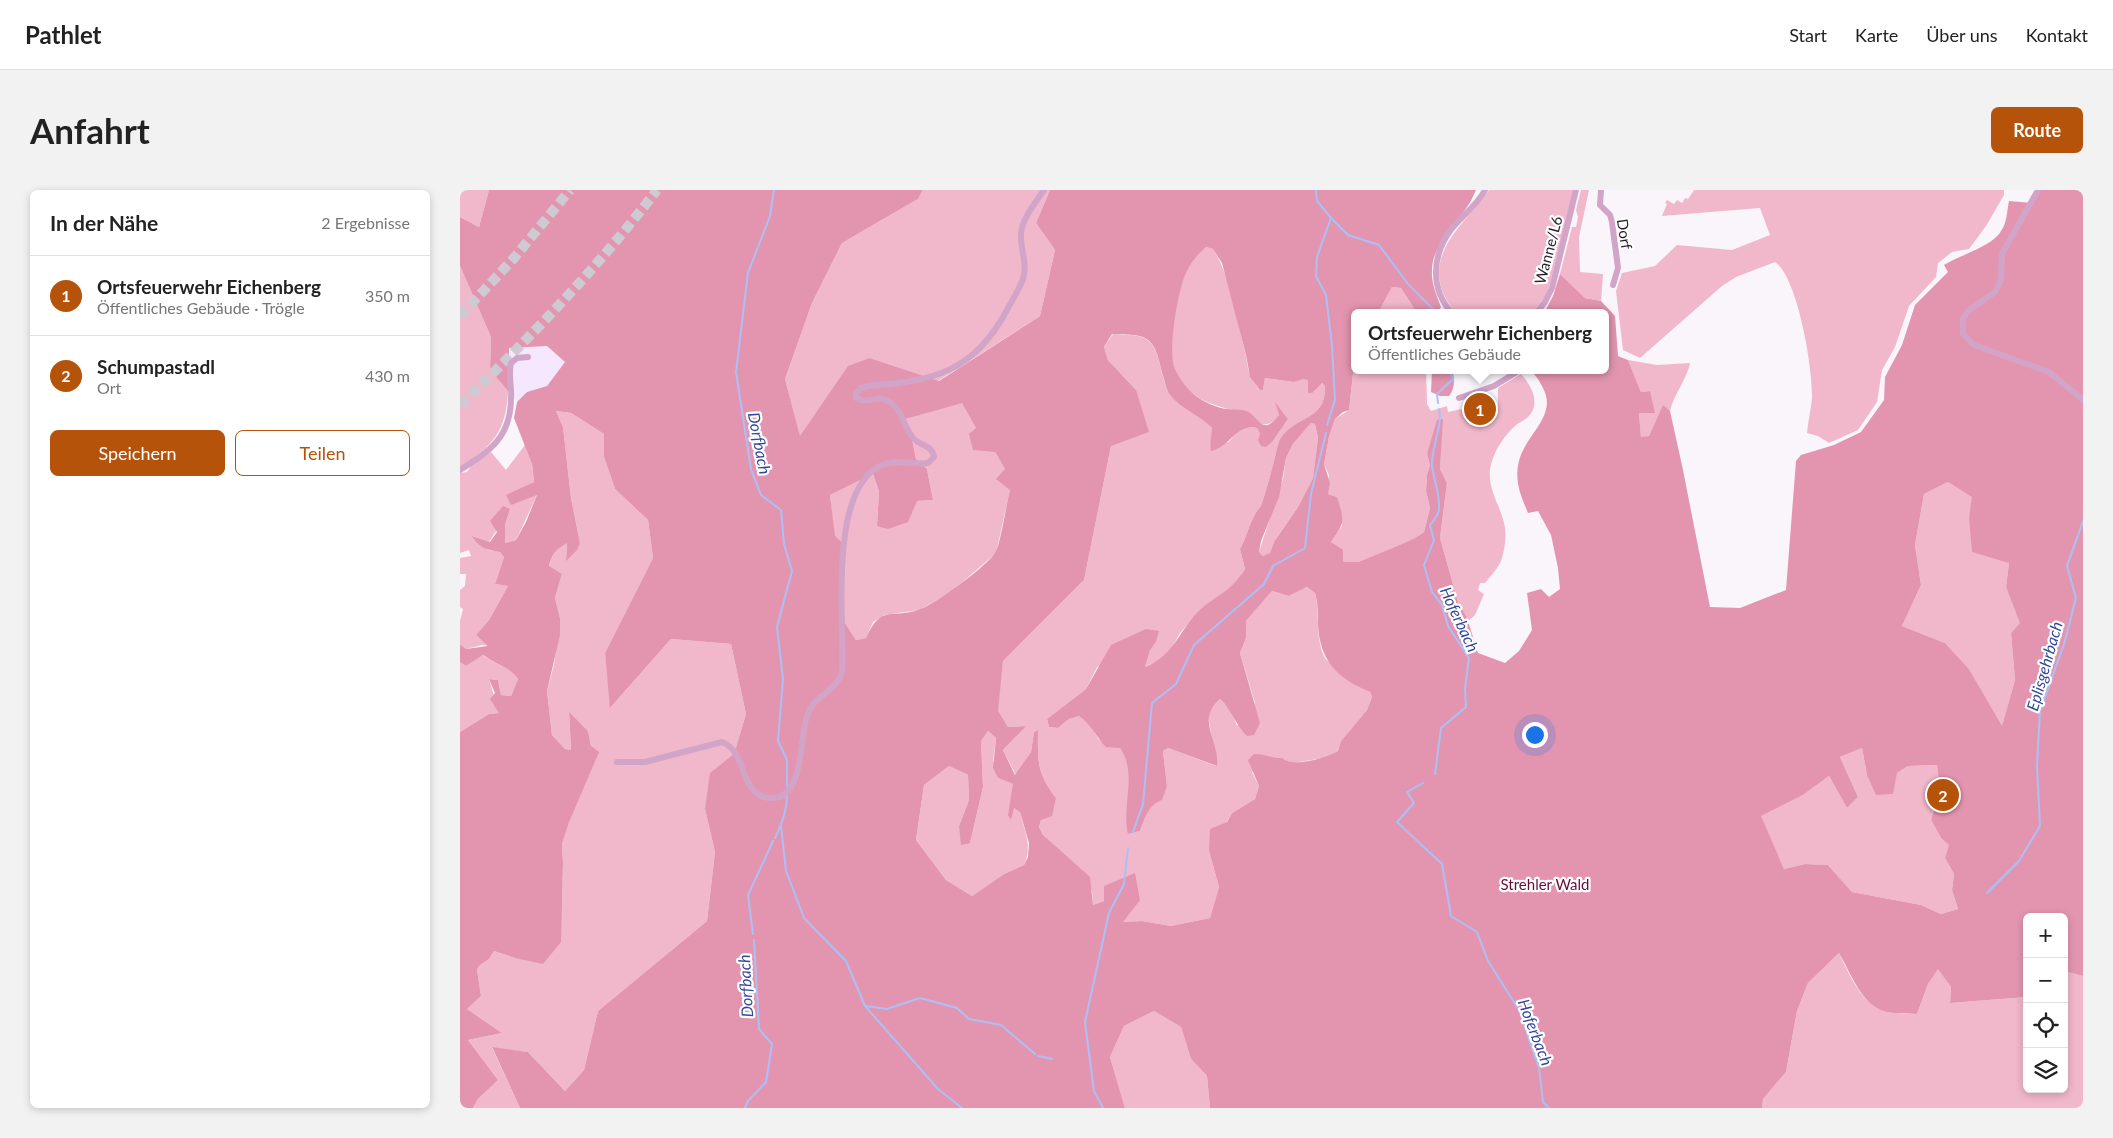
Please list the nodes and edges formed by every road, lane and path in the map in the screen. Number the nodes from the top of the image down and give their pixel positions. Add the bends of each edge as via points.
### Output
1 (1044, 190) edge
2 (1485, 190) edge
3 (1576, 190) edge
4 (1601, 190) edge
5 (2038, 190) edge
6 (1613, 285) dead end
7 (1449, 309) edge
8 (1540, 309) edge
9 (528, 358) dead end
10 (1514, 374) edge
11 (1459, 398) dead end
12 (2083, 400) edge
13 (460, 470) edge
14 (618, 762) dead end

1 - 14 street via 1021,234 1025,266 1023,279 996,331 980,349 966,362 943,374 868,386 856,393 860,401 879,398 890,403 903,418 913,438 931,449 934,457 928,464 882,465 864,480 854,498 845,535 842,569 842,672 836,685 808,710 797,774 786,793 775,798 758,795 753,791 734,749 722,742 645,762
2 - 7 street via 1450,231 1435,264 1436,280
3 - 8 street, Wanne/L6 via 1552,288
4 - 6 street, Dorf via 1600,205 1610,215 1616,252 1618,268
5 - 12 street via 2002,254 2001,280 1995,292 1968,311 1962,330 1974,345 2049,372
9 - 13 street via 516,358 511,363 511,404 501,436 489,450
10 - 11 street via 1494,386

